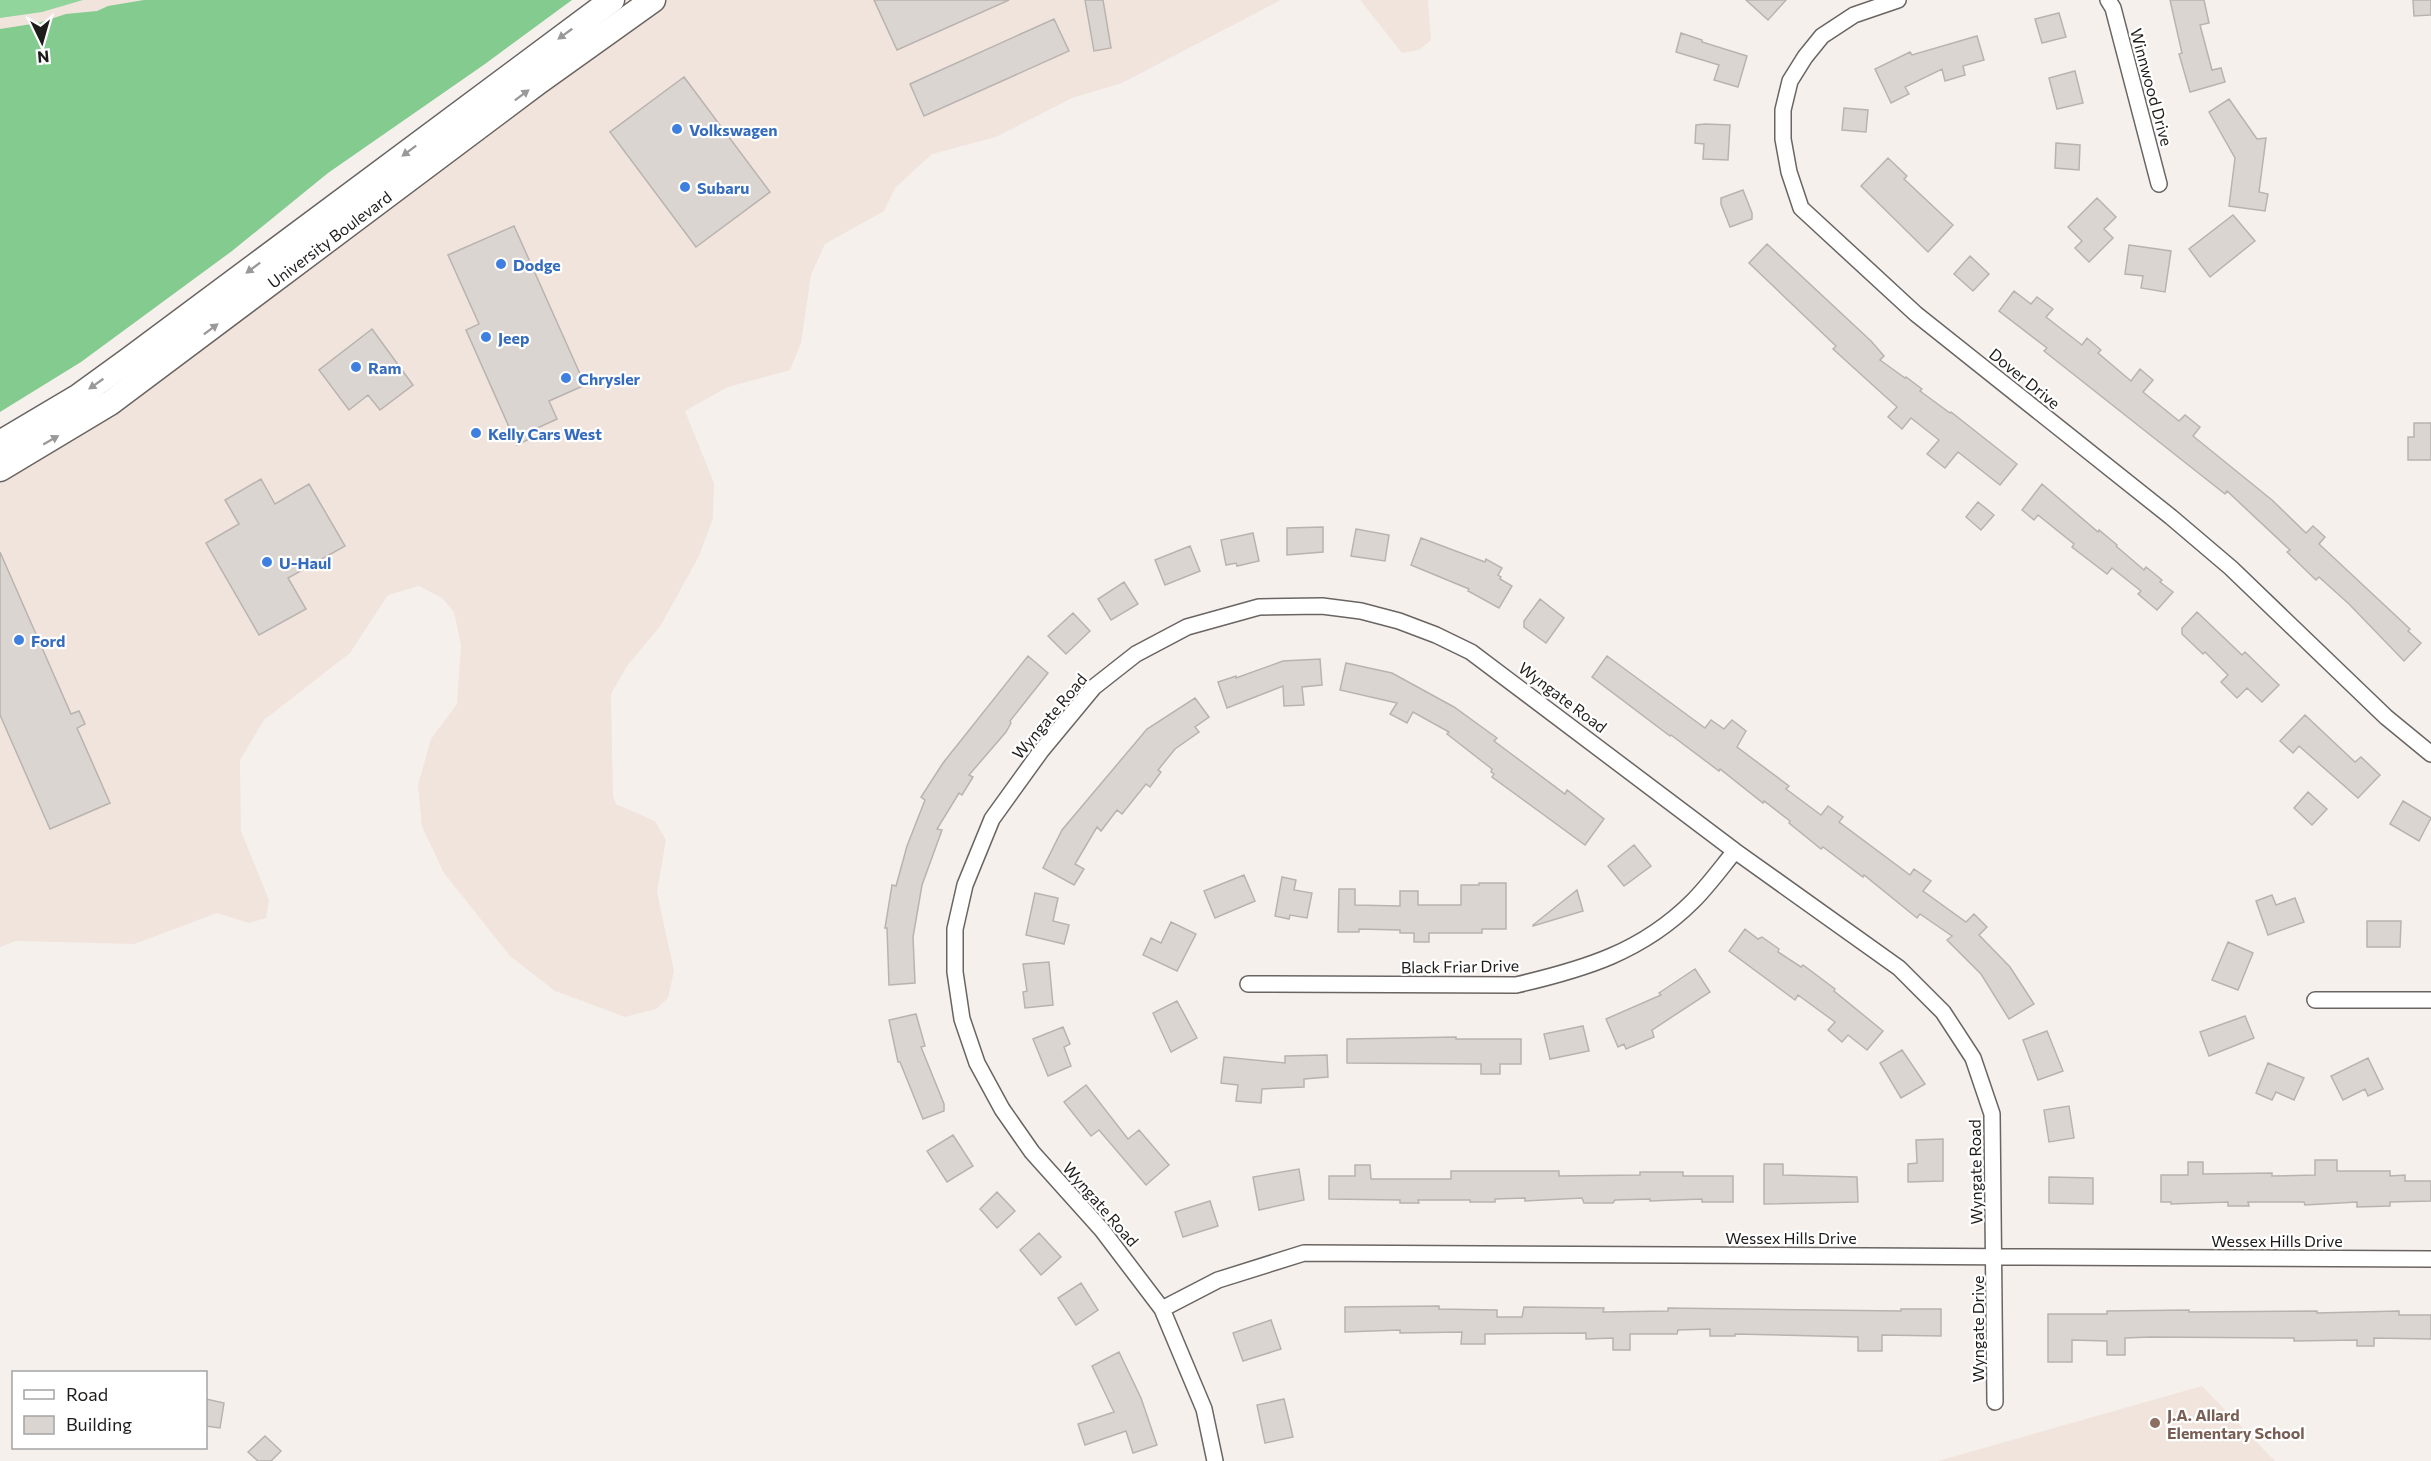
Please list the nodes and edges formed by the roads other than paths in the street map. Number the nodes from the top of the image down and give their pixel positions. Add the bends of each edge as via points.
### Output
1 (612, 0) edge
2 (653, 0) edge
3 (1898, 0) edge
4 (2108, 0) edge
5 (2159, 184) dead end
6 (0, 443) edge
7 (0, 469) edge
8 (2431, 754) edge
9 (1735, 851) junction
10 (1248, 984) dead end
11 (2315, 1000) dead end
12 (2431, 1000) edge
13 (1994, 1255) junction
14 (2431, 1259) edge
15 (1162, 1309) junction
16 (1995, 1402) dead end
17 (1215, 1461) edge

1 -> 6 main road, University Boulevard via 79,396
7 -> 2 main road, University Boulevard via 116,399
3 - 8 street, Dover Drive via 1854,15 1822,36 1790,81 1783,110 1783,139 1801,208 1916,314 2231,568 2386,717
4 - 5 street, Winnwood Drive
9 - 10 street, Black Friar Drive via 1693,902 1640,944 1595,964 1553,976 1516,985
9 - 13 street, Wyngate Road via 1899,968 1943,1012 1973,1058 1992,1114
9 - 15 street, Wyngate Road via 1479,657 1436,635 1361,611 1322,606 1259,607 1187,627 1136,654 1094,687 992,819 965,885 954,929 955,972 962,1019 977,1063 1002,1109 1032,1152 1102,1230
11 - 12 street
13 - 14 street, Wessex Hills Drive
13 - 15 street, Wessex Hills Drive via 1304,1253 1218,1280
13 - 16 street, Wyngate Drive
15 - 17 street, Wyngate Road via 1204,1409

